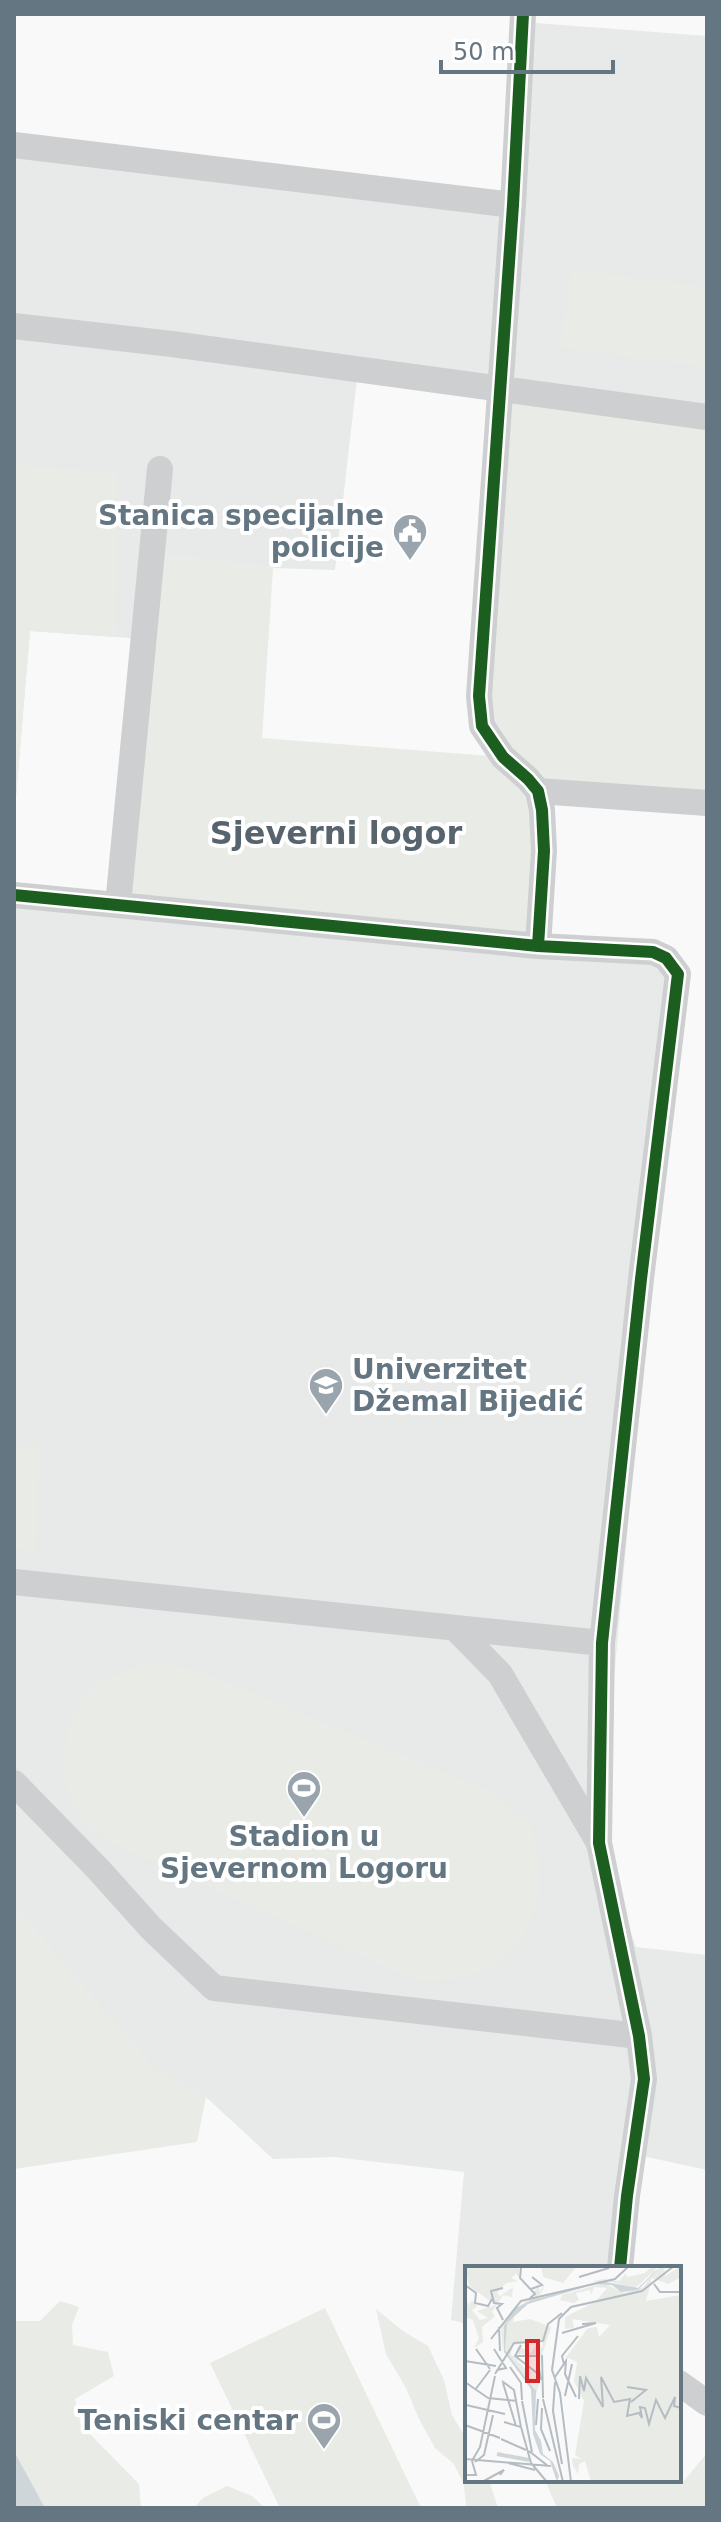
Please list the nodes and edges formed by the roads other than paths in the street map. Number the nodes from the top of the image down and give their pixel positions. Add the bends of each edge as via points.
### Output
1 (523, 14) edge
2 (14, 145) edge
3 (513, 205) junction
4 (14, 326) edge
5 (501, 390) junction
6 (707, 417) edge
7 (160, 469) dead end
8 (538, 791) junction
9 (707, 803) edge
10 (14, 895) edge
11 (118, 905) junction
12 (538, 946) junction
13 (14, 1582) edge
14 (455, 1628) junction
15 (602, 1643) junction
16 (14, 1783) edge
17 (599, 1843) junction
18 (639, 2036) junction
19 (620, 2266) edge
20 (681, 2384) edge
21 (707, 2403) edge

1 - 3 street
2 - 3 street
3 - 5 street
4 - 5 street
5 - 6 street
5 - 8 street via 479,696 482,726 503,757
7 - 11 street
8 - 9 street
8 - 12 street via 544,851
10 - 11 street
11 - 12 street
12 - 15 street via 653,952 666,958 678,974
13 - 14 street
14 - 15 street
14 - 17 street via 500,1674
15 - 17 street
16 - 18 street via 214,1988
17 - 18 street
18 - 19 street via 644,2079
20 - 21 street

